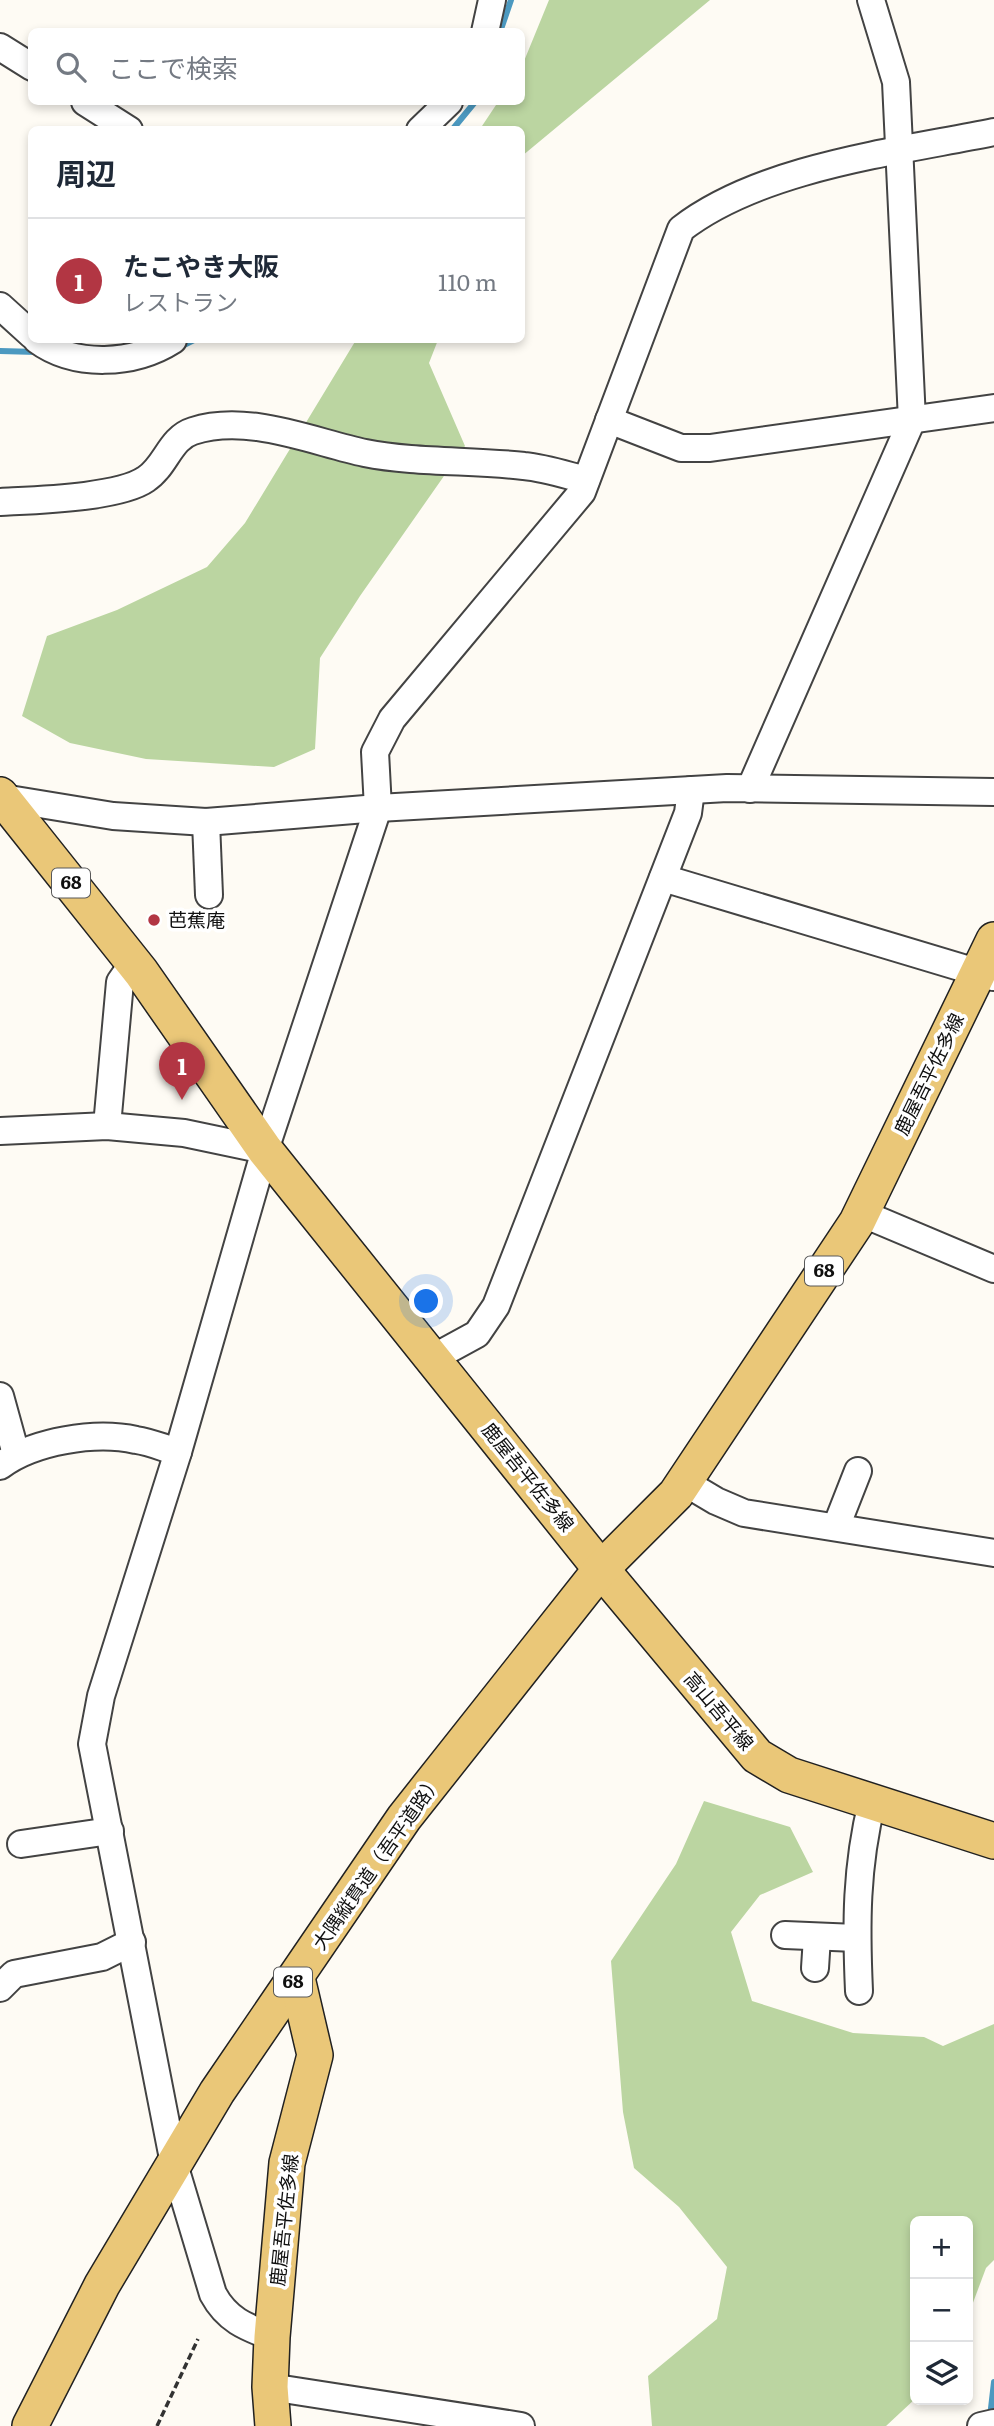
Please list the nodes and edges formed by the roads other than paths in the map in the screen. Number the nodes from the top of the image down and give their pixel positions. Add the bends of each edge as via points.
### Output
1 (492, 0) edge
2 (870, 0) edge
3 (486, 28) edge
4 (0, 47) edge
5 (28, 64) edge
6 (90, 105) edge
7 (446, 105) edge
8 (123, 126) edge
9 (424, 126) edge
10 (994, 132) edge
11 (899, 151) junction
12 (0, 306) edge
13 (28, 331) edge
14 (43, 343) edge
15 (168, 343) edge
16 (994, 408) edge
17 (609, 420) junction
18 (912, 420) junction
19 (586, 480) junction
20 (0, 502) edge
21 (750, 789) junction
22 (691, 790) junction
23 (994, 792) edge
24 (1, 796) edge
25 (378, 808) junction
26 (206, 822) junction
27 (663, 878) junction
28 (209, 895) dead end
29 (994, 940) edge
30 (134, 962) junction
31 (987, 975) edge
32 (107, 1126) junction
33 (0, 1132) edge
34 (265, 1150) junction
35 (861, 1213) junction
36 (994, 1269) edge
37 (433, 1358) junction
38 (0, 1396) edge
39 (178, 1452) junction
40 (8, 1460) edge
41 (858, 1471) dead end
42 (684, 1482) junction
43 (836, 1527) junction
44 (994, 1553) edge
45 (601, 1569) junction
46 (872, 1802) junction
47 (110, 1830) junction
48 (994, 1841) edge
49 (21, 1844) dead end
50 (785, 1935) dead end
51 (817, 1937) junction
52 (856, 1938) junction
53 (132, 1942) junction
54 (815, 1968) dead end
55 (297, 1978) junction
56 (0, 1988) edge
57 (859, 1991) dead end
58 (174, 2164) junction
59 (272, 2337) junction
60 (270, 2387) junction
61 (994, 2423) edge
62 (30, 2426) edge
63 (273, 2426) edge
64 (521, 2426) edge
65 (981, 2426) edge

1 - 3 street
2 - 11 street via 895,82
4 - 5 street
6 - 8 street
7 - 9 street
10 - 11 street
11 - 17 street via 841,163 744,193 681,229
11 - 18 street
12 - 13 street
14 - 15 street via 66,355 97,359 129,358
16 - 18 street
17 - 18 street via 681,448 745,444
17 - 19 street
18 - 21 street
19 - 20 street via 528,466 366,453 283,430 228,427 194,430 178,438 146,480 125,488 59,499
19 - 25 street via 582,492 392,719 375,752
21 - 22 street
21 - 23 street
22 - 25 street
22 - 27 street via 688,813
24 - 26 street via 113,816
24 - 30 main road, 鹿屋吾平佐多線 / 68
25 - 26 street
25 - 34 street
26 - 28 street
27 - 31 street
27 - 37 street via 496,1306 477,1334
29 - 31 main road, 鹿屋吾平佐多線 / 68
30 - 32 street via 120,982
30 - 34 main road, 鹿屋吾平佐多線 / 68
31 - 35 main road, 鹿屋吾平佐多線 / 68
32 - 33 street
32 - 34 street via 184,1133
34 - 37 main road, 鹿屋吾平佐多線 / 68
34 - 39 street
35 - 36 street
35 - 42 main road, 鹿屋吾平佐多線 / 68
37 - 45 main road, 鹿屋吾平佐多線 / 68
38 - 40 street
39 - 40 street via 134,1439 93,1438 61,1442
39 - 47 street via 101,1696 92,1744
41 - 43 street
42 - 43 street via 744,1513
42 - 45 main road, 鹿屋吾平佐多線 / 68
43 - 44 street
45 - 46 main road, 高山吾平線 via 757,1756 789,1775
45 - 55 main road, 大隅縦貫道（吾平道路） / 68 via 404,1818
46 - 48 main road, 高山吾平線
46 - 52 street via 860,1851
47 - 49 street
47 - 53 street
50 - 51 street
51 - 52 street
51 - 54 street
52 - 57 street
53 - 56 street via 102,1957 14,1974
53 - 58 street
55 - 58 main road, 大隅縦貫道（吾平道路） / 68 via 217,2092
55 - 59 main road, 鹿屋吾平佐多線 / 68 via 316,2055 287,2163
58 - 59 street via 222,2311
58 - 62 main road, 大隅縦貫道（吾平道路） / 68 via 102,2285
59 - 60 main road, 鹿屋吾平佐多線 / 68
60 - 63 main road, 鹿屋吾平佐多線 / 68
60 - 64 street
61 - 65 street

